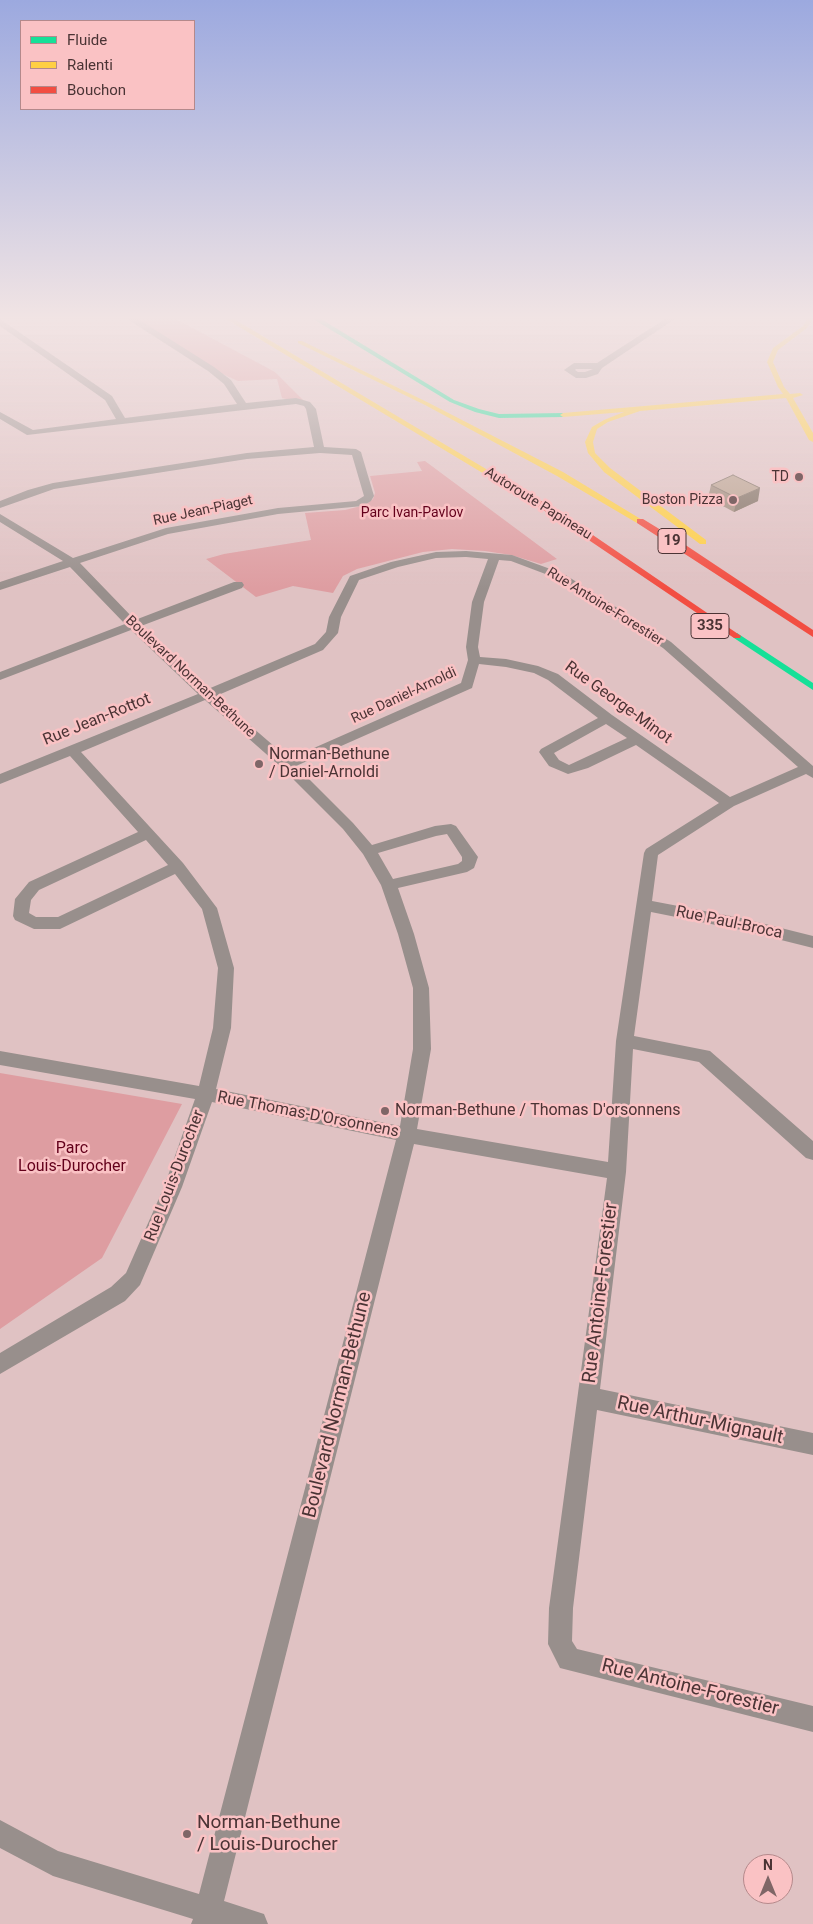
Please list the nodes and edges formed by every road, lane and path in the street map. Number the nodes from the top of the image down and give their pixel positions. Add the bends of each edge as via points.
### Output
1 (115, 409) edge
2 (221, 409) edge
3 (311, 409) edge
4 (381, 409) edge
5 (436, 409) edge
6 (472, 409) edge
7 (490, 409) edge
8 (599, 409) edge
9 (638, 409) joint
10 (790, 409) edge
11 (796, 411) joint
12 (0, 415) edge
13 (122, 421) junction
14 (813, 440) edge
15 (320, 450) junction
16 (526, 455) junction
17 (0, 505) edge
18 (0, 517) edge
19 (495, 557) junction
20 (621, 557) junction
21 (72, 562) junction
22 (238, 585) dead end
23 (0, 586) edge
24 (132, 624) junction
25 (813, 634) edge
26 (474, 660) junction
27 (768, 672) dead end
28 (0, 676) edge
29 (813, 687) edge
30 (206, 694) junction
31 (608, 718) junction
32 (637, 739) junction
33 (71, 750) junction
34 (288, 766) junction
35 (810, 771) edge
36 (0, 779) edge
37 (729, 803) junction
38 (148, 833) junction
39 (369, 851) junction
40 (178, 867) junction
41 (389, 885) junction
42 (644, 905) junction
43 (813, 942) edge
44 (626, 1041) junction
45 (0, 1058) edge
46 (206, 1094) junction
47 (407, 1135) junction
48 (813, 1152) edge
49 (617, 1172) junction
50 (0, 1364) edge
51 (587, 1397) junction
52 (813, 1444) edge
53 (813, 1719) edge
54 (0, 1833) edge
55 (207, 1917) edge
56 (254, 1924) edge

1 - 13 street
2 - 13 street
3 - 15 street
4 - 20 main road, Autoroute Papineau / 19 via 490,473
5 - 16 main road, 19
6 - 9 main road via 499,416 545,417
7 - 8 main road via 526,414
9 - 16 main road via 594,428 588,442 592,453 607,470 712,551 638,508
10 - 11 main road
11 - 14 main road
12 - 13 street via 31,433
15 - 17 street via 247,456 53,486
15 - 21 street, Rue Jean-Piaget via 356,452 369,496 367,499 360,504 278,511 166,531
16 - 25 main road, 19 via 684,548
18 - 21 street, Boulevard Norman-Bethune
19 - 26 street, Rue Daniel-Arnoldi via 478,602 472,647
19 - 30 street, Rue Antoine-Forestier via 436,555 354,578 335,617 332,633 319,647
19 - 35 street, Rue Antoine-Forestier via 512,558 560,576 667,646
20 - 27 main road, 335
20 - 29 main road, Autoroute Papineau / 19
21 - 23 street, Rue Jean-Piaget
21 - 24 street, Boulevard Norman-Bethune
22 - 24 street
24 - 28 street
24 - 30 street, Boulevard Norman-Bethune
26 - 31 street, Rue George-Minot via 538,670 553,677
26 - 34 street, Rue Daniel-Arnoldi via 467,685
30 - 33 street, Rue Jean-Rottot
30 - 34 street, Boulevard Norman-Bethune
31 - 32 street, Rue George-Minot
31 - 32 street via 546,752 554,763 568,770
32 - 37 street, Rue George-Minot
33 - 36 street, Rue Jean-Rottot
33 - 38 street, Rue Louis-Durocher
34 - 39 street, Boulevard Norman-Bethune
35 - 37 street, Rue Antoine-Forestier
37 - 42 street, Rue Antoine-Forestier via 651,853
38 - 40 street, Rue Louis-Durocher
38 - 40 street via 34,886 23,899 21,916 34,923 60,923
39 - 41 street, Boulevard Norman-Bethune
39 - 41 street via 451,829 470,857 469,864 462,868
40 - 46 street, Rue Louis-Durocher via 209,908 226,968 222,1028
41 - 47 street, Boulevard Norman-Bethune via 420,988 422,1049
42 - 43 street, Rue Paul-Broca
42 - 44 street, Rue Antoine-Forestier
44 - 48 street via 704,1056
44 - 49 street, Rue Antoine-Forestier
45 - 46 street, Rue Thomas-D'Orsonnens
46 - 47 street, Rue Thomas-D'Orsonnens
46 - 50 street, Rue Louis-Durocher via 173,1187 133,1279 118,1294
47 - 49 street, Rue Thomas-D'Orsonnens
47 - 55 street, Boulevard Norman-Bethune
49 - 51 street, Rue Antoine-Forestier
51 - 52 street, Rue Arthur-Mignault
51 - 53 street, Rue Antoine-Forestier via 561,1608 560,1644 569,1659
54 - 55 street via 53,1863
55 - 56 street

